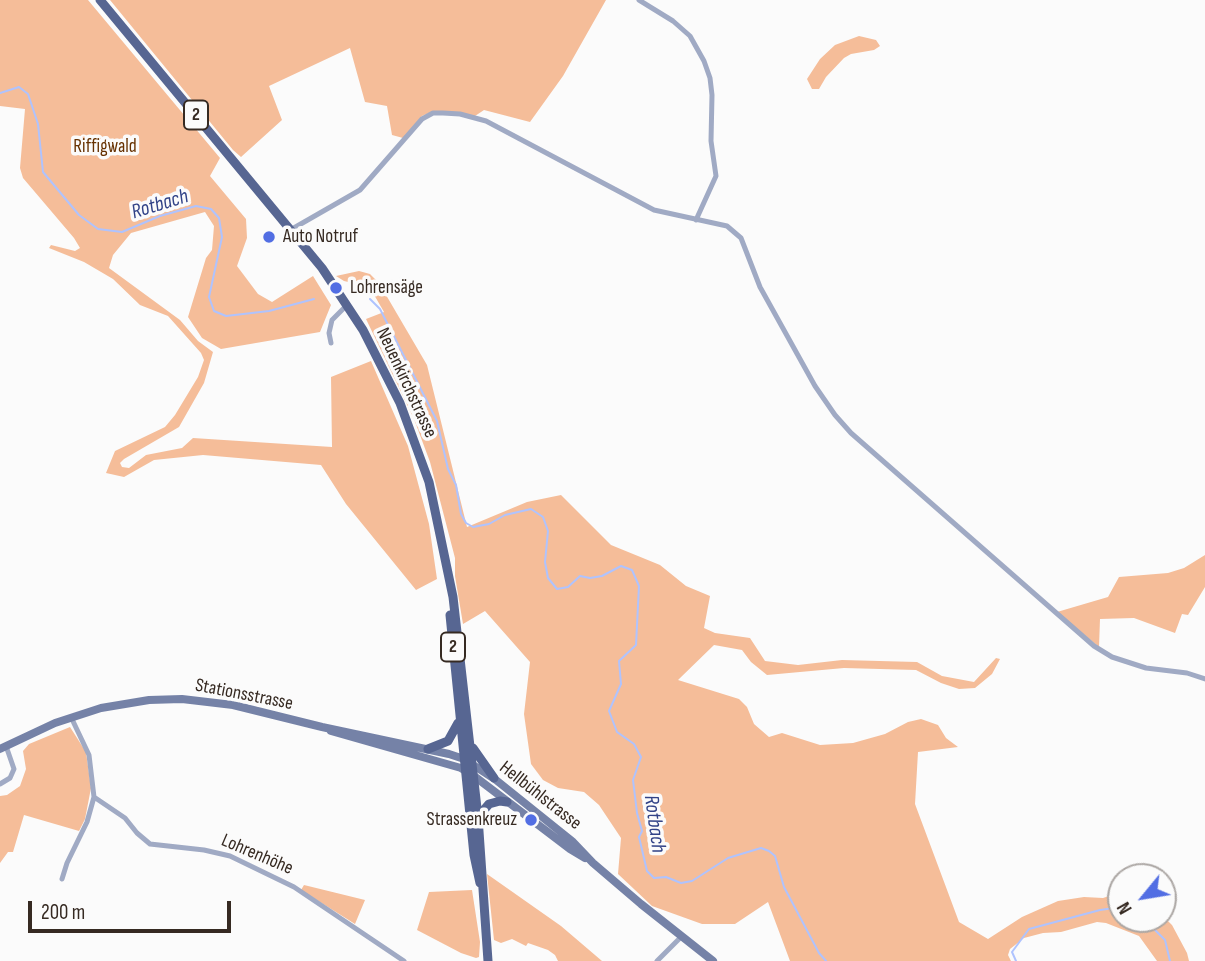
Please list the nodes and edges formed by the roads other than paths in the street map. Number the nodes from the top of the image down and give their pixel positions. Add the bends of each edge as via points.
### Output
1 (100, 0) edge
2 (639, 0) edge
3 (696, 220) junction
4 (292, 229) junction
5 (347, 305) junction
6 (331, 343) dead end
7 (448, 575) junction
8 (1205, 679) edge
9 (71, 717) junction
10 (459, 718) junction
11 (322, 727) junction
12 (471, 743) junction
13 (3, 747) edge
14 (428, 749) junction
15 (464, 759) junction
16 (470, 771) junction
17 (494, 778) junction
18 (0, 784) edge
19 (94, 797) junction
20 (507, 802) junction
21 (478, 817) junction
22 (593, 863) junction
23 (62, 879) dead end
24 (482, 889) junction
25 (682, 936) junction
26 (404, 961) edge
27 (488, 961) edge
28 (657, 961) edge
29 (713, 961) edge

1 - 4 main road, Neuenkirchstrasse / 2
2 - 3 street via 690,36 710,78 716,176
3 - 4 street via 654,211 486,121 433,113 422,119 360,190
3 - 8 street via 727,226 741,238 760,287 815,386 835,415 872,451 1094,646 1146,668
4 - 5 main road, Neuenkirchstrasse / 2
5 - 6 street via 332,320
5 - 7 main road, Neuenkirchstrasse / 2 via 380,361 412,435 436,510
7 - 10 main road, Neuenkirchstrasse / 2
7 - 12 main road, Neuenkirchstrasse / 2
9 - 11 main road, Stationsstrasse via 131,702 182,699 233,705
9 - 13 main road, Stationsstrasse
9 - 19 street via 89,755
10 - 14 main road via 450,739
10 - 15 main road, Neuenkirchstrasse / 2
11 - 14 main road, Stationsstrasse
11 - 16 main road, Stationsstrasse
12 - 16 main road, Neuenkirchstrasse / 2
12 - 17 main road
13 - 18 street via 14,769
14 - 15 main road, Stationsstrasse
15 - 16 main road, Neuenkirchstrasse / 2
16 - 17 main road, Hellbühlstrasse
16 - 20 main road, Hellbühlstrasse
16 - 21 main road, Neuenkirchstrasse / 2
16 - 24 main road, Neuenkirchstrasse / 2 via 474,855
17 - 22 main road, Hellbühlstrasse
19 - 23 street
19 - 26 street, Lohrenhöhe via 125,818 150,844 230,856 294,887
20 - 21 main road via 489,804
20 - 22 main road, Hellbühlstrasse
21 - 24 main road, Neuenkirchstrasse / 2
22 - 25 main road, Hellbühlstrasse
24 - 27 main road, 2
25 - 28 street
25 - 29 main road, Hellbühlstrasse

